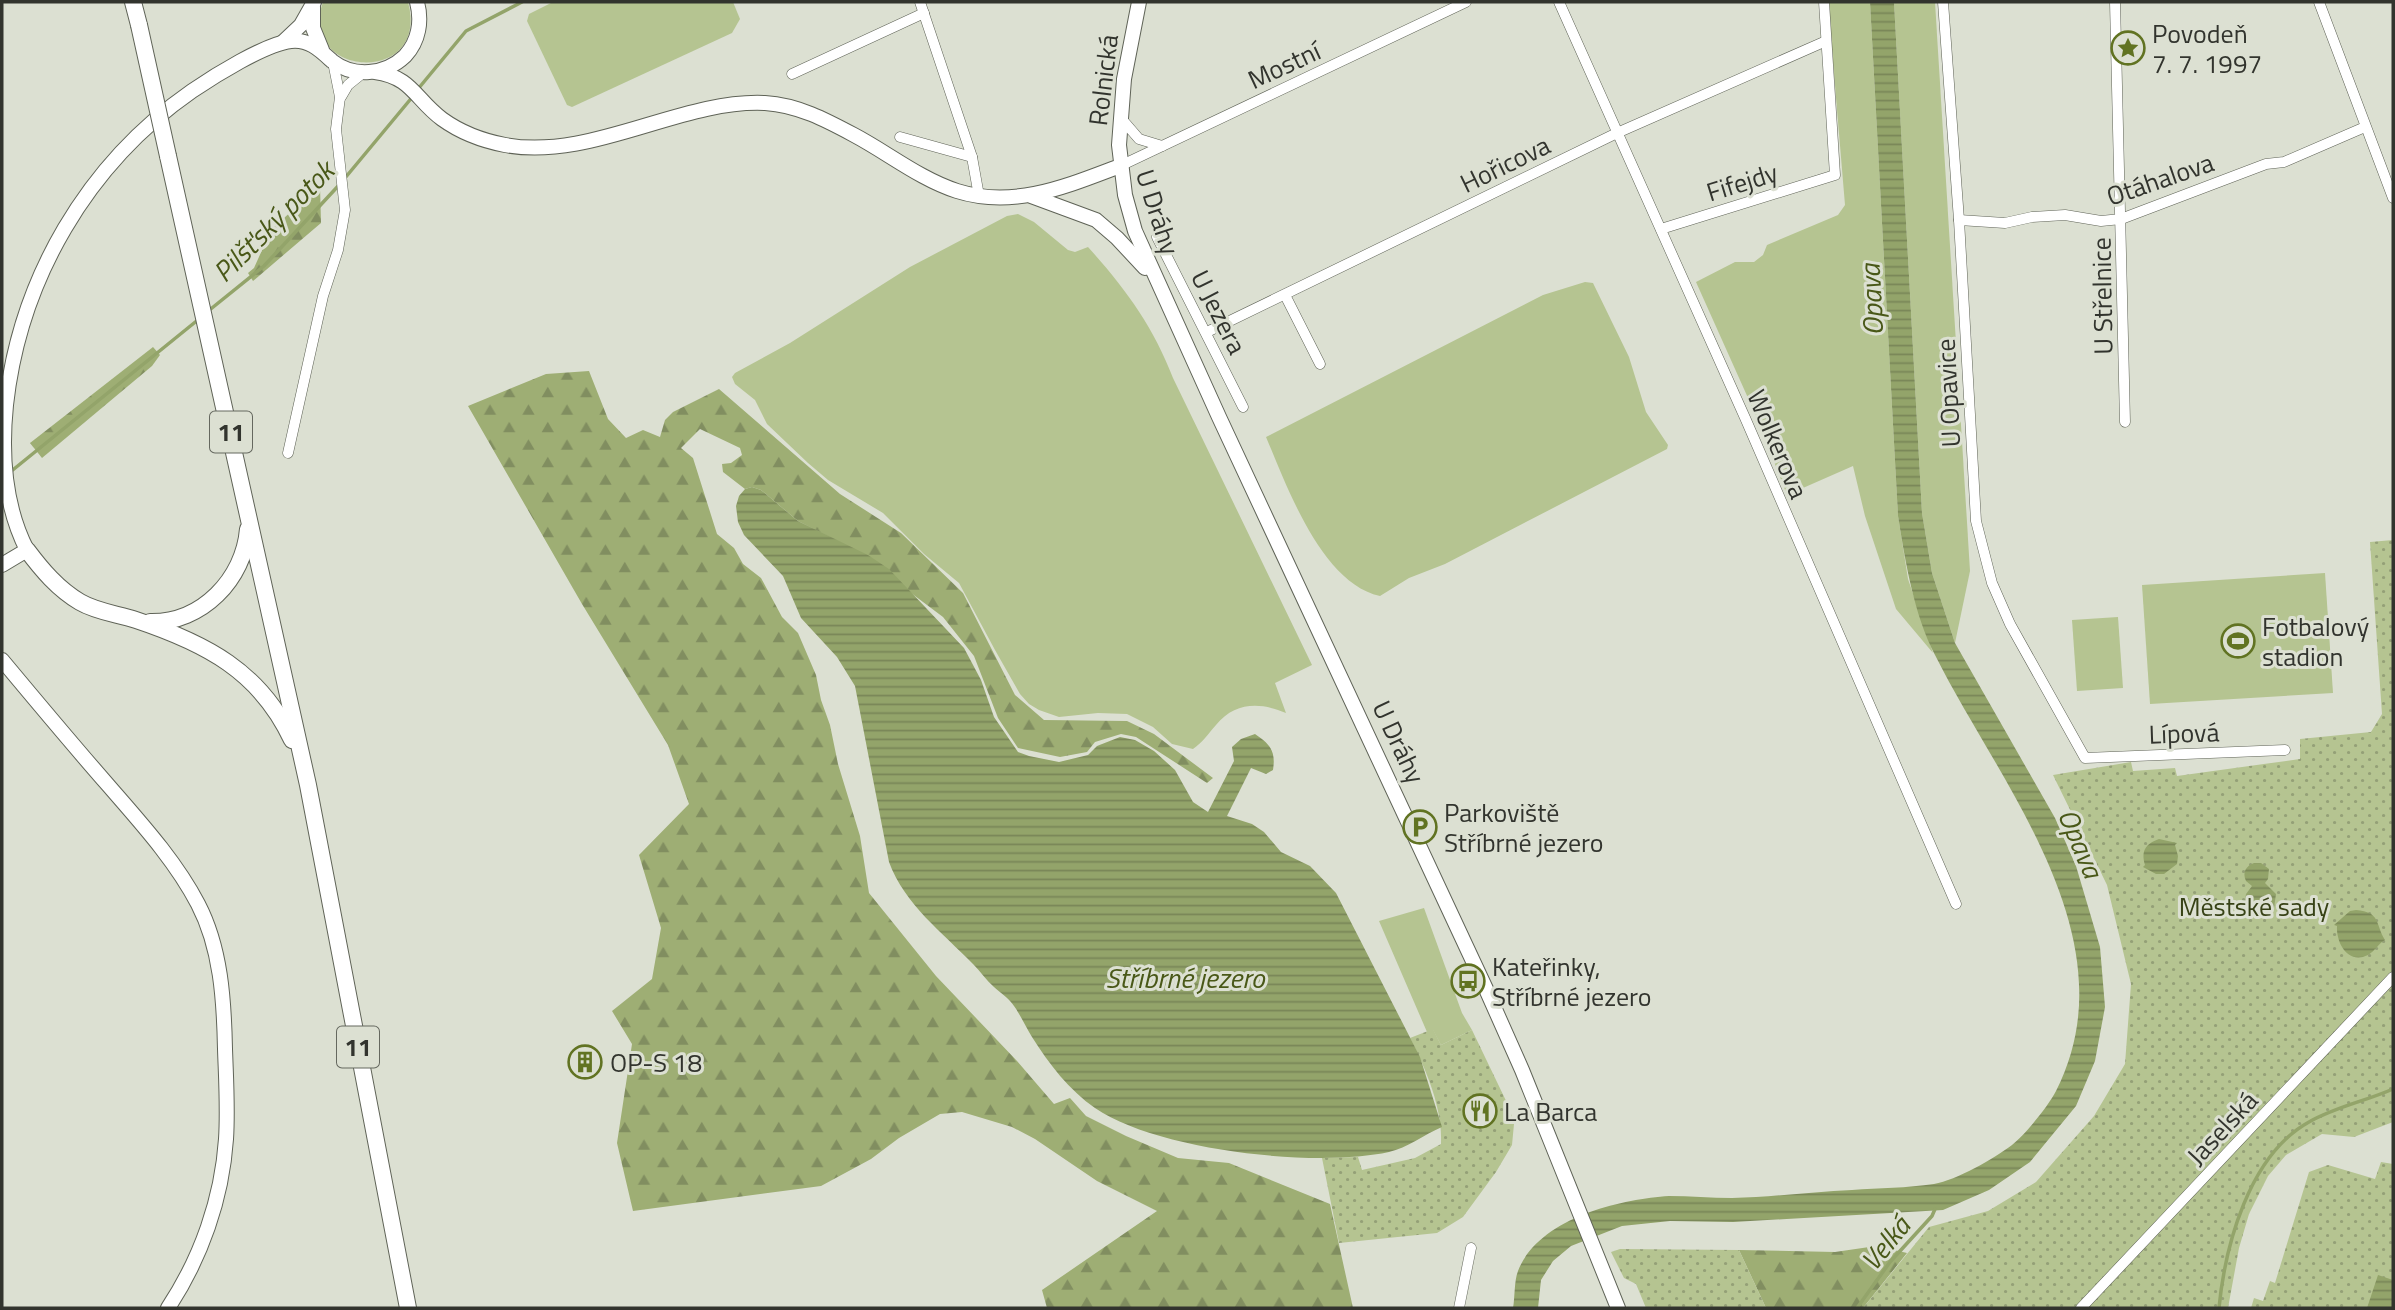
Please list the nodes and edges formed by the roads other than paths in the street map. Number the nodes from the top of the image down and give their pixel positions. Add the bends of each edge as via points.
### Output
1 (135, 2) edge
2 (314, 2) edge
3 (920, 2) edge
4 (1139, 2) edge
5 (1466, 2) edge
6 (1559, 2) edge
7 (1824, 2) edge
8 (1942, 2) edge
9 (2115, 2) edge
10 (2319, 2) edge
11 (420, 5) edge
12 (924, 13) junction
13 (1826, 41) junction
14 (282, 43) junction
15 (409, 51) junction
16 (328, 57) junction
17 (368, 72) junction
18 (792, 74) dead end
19 (408, 84) junction
20 (340, 97) junction
21 (1120, 117) junction
22 (2365, 127) junction
23 (1617, 133) junction
24 (900, 138) dead end
25 (1163, 146) junction
26 (972, 157) junction
27 (1120, 166) junction
28 (979, 196) junction
29 (1031, 196) junction
30 (2393, 198) edge
31 (2121, 219) junction
32 (1959, 220) junction
33 (1661, 229) junction
34 (1157, 237) dead end
35 (1156, 280) junction
36 (1284, 295) junction
37 (1207, 332) junction
38 (1320, 364) dead end
39 (1243, 407) dead end
40 (2124, 422) dead end
41 (288, 453) dead end
42 (248, 512) junction
43 (27, 550) junction
44 (2, 565) edge
45 (133, 620) junction
46 (2, 660) edge
47 (2285, 750) dead end
48 (2085, 758) joint
49 (308, 785) junction
50 (1956, 904) dead end
51 (2393, 977) edge
52 (1471, 1248) dead end
53 (1615, 1303) edge
54 (168, 1308) edge
55 (408, 1308) edge
56 (1459, 1308) edge
57 (2081, 1308) edge

1 - 42 main road, 11, bridge
2 - 14 street via 301,25
2 - 16 street via 316,41
3 - 12 street
4 - 21 street, Rolnická
5 - 25 street, Mostní
6 - 23 street, Wolkerova
7 - 13 street
8 - 32 street, U Opavice
9 - 31 street, U Střelnice
10 - 22 street
11 - 15 street via 418,33
12 - 18 street
12 - 26 street
13 - 23 street, Hořicova
13 - 33 street, Fifejdy via 1835,176
14 - 16 street via 312,44
14 - 43 street via 220,74 171,106 126,148 79,204 48,259 22,325 4,432 7,487
15 - 17 street via 386,68
15 - 19 street
16 - 17 street via 342,67
16 - 20 street
17 - 19 street via 390,74
17 - 20 street via 348,85
19 - 28 street, U Dráhy via 458,129 526,147 577,142 717,108 765,103 797,108 932,180
20 - 41 street via 336,129 344,201 342,232
21 - 25 street via 1139,139
21 - 27 street, Rolnická
22 - 30 street
22 - 31 street, Otáhalova via 2284,162 2266,164
23 - 33 street, Wolkerova
23 - 36 street, Hořicova
24 - 26 street
25 - 27 street, Mostní
26 - 28 street
27 - 29 street, U Dráhy
27 - 35 street, U Dráhy via 1127,206
28 - 29 street, U Dráhy
29 - 35 street, U Dráhy via 1096,220
31 - 32 street, Otáhalova via 2065,215 2005,223
31 - 40 street, U Střelnice
32 - 48 street, U Opavice via 1976,521 1992,583 2006,614
33 - 50 street, Wolkerova
34 - 37 street, U Jezera
35 - 53 street, U Dráhy via 1486,989
36 - 37 street, Hořicova
36 - 38 street
37 - 39 street, U Jezera
42 - 45 main road via 242,558 215,597 178,618
42 - 49 main road, 11
43 - 44 street
43 - 45 main road via 64,591 93,608
45 - 49 main road via 208,649 250,680 286,728
46 - 54 street via 164,853 198,904 220,973 226,1084 223,1168 209,1227
47 - 48 street, Lípová
49 - 55 main road, 11
51 - 57 street, Jaselská
52 - 56 street

